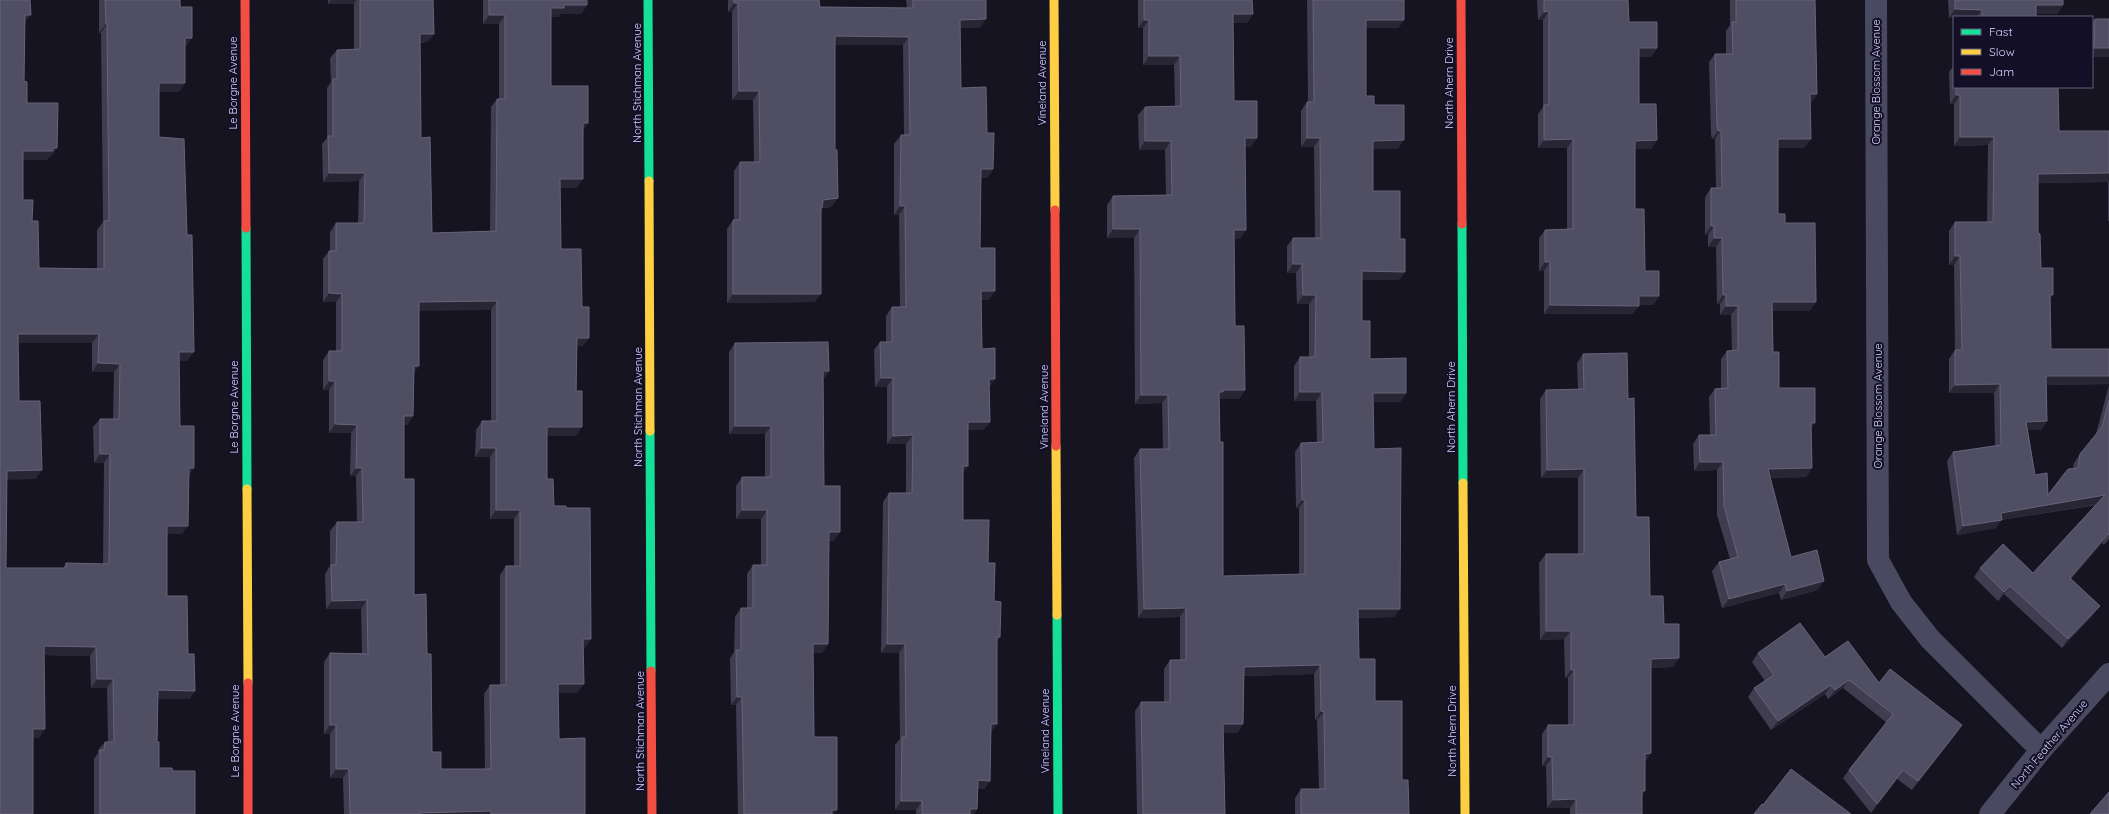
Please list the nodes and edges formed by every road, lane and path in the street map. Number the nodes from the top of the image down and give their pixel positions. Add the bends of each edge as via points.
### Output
1 (245, 0) edge
2 (648, 0) edge
3 (1054, 0) edge
4 (1461, 0) edge
5 (1876, 0) edge
6 (2109, 674) edge
7 (2041, 750) junction
8 (248, 814) edge
9 (652, 814) edge
10 (1058, 814) edge
11 (1464, 814) edge
12 (1990, 814) edge

1 - 8 street, Le Borgne Avenue
2 - 9 street, North Stichman Avenue
3 - 10 street, Vineland Avenue
4 - 11 street, North Ahern Drive
5 - 7 street, Orange Blossom Avenue via 1878,560 1901,602 1930,639
6 - 7 street, North Feather Avenue
7 - 12 street, North Feather Avenue

